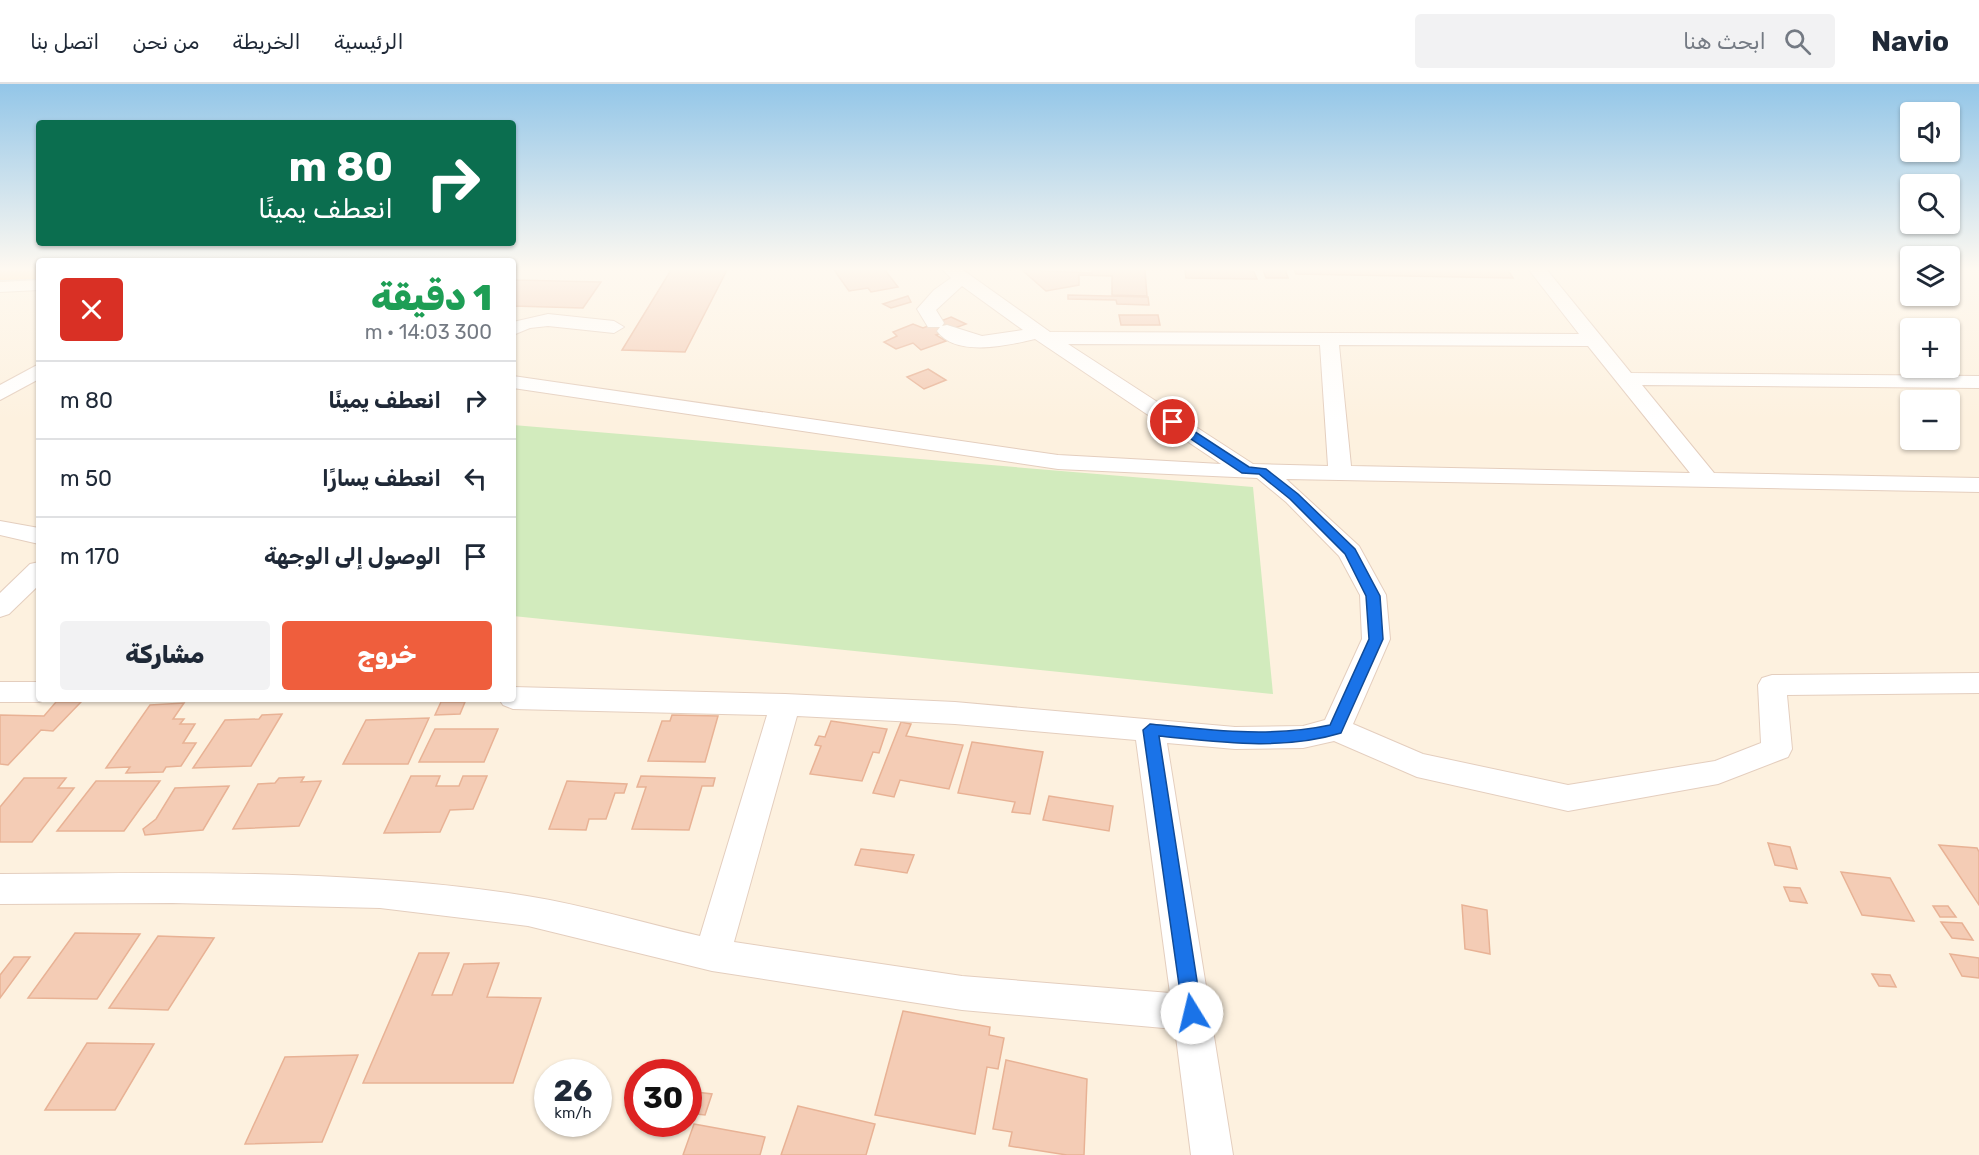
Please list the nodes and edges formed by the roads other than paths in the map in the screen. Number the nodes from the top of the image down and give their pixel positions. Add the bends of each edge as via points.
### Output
1 (936, 320) edge
2 (1021, 320) edge
3 (1578, 320) edge
4 (516, 327) edge
5 (614, 327) dead end
6 (1042, 335) junction
7 (1329, 339) junction
8 (1594, 340) junction
9 (36, 372) edge
10 (1626, 379) junction
11 (516, 382) edge
12 (1979, 382) edge
13 (0, 394) edge
14 (1254, 471) junction
15 (1340, 472) junction
16 (1706, 478) junction
17 (1979, 485) edge
18 (0, 528) edge
19 (36, 535) edge
20 (36, 573) edge
21 (0, 608) edge
22 (1979, 682) edge
23 (0, 692) edge
24 (36, 692) edge
25 (516, 698) edge
26 (785, 705) junction
27 (1336, 729) junction
28 (1150, 730) junction
29 (0, 889) edge
30 (712, 954) junction
31 (1192, 1013) junction
32 (1212, 1155) edge

1 - 6 street via 965,341 984,344
2 - 6 street
3 - 8 street
4 - 5 street via 554,321
6 - 7 street
6 - 14 street
7 - 8 street
7 - 15 street
8 - 10 street
9 - 13 street
10 - 12 street
10 - 16 street
11 - 14 street via 1058,462
14 - 15 street
14 - 27 street via 1294,497 1350,552 1373,596 1376,639
15 - 16 street
16 - 17 street
18 - 19 street
20 - 21 street
22 - 27 street via 1772,685 1778,749 1718,772 1568,798 1417,765
23 - 24 street
25 - 26 street
26 - 28 street via 955,713
26 - 30 street
27 - 28 street via 1303,737 1235,738
28 - 31 street
29 - 30 street via 380,893 528,911
30 - 31 street via 962,993
31 - 32 street

